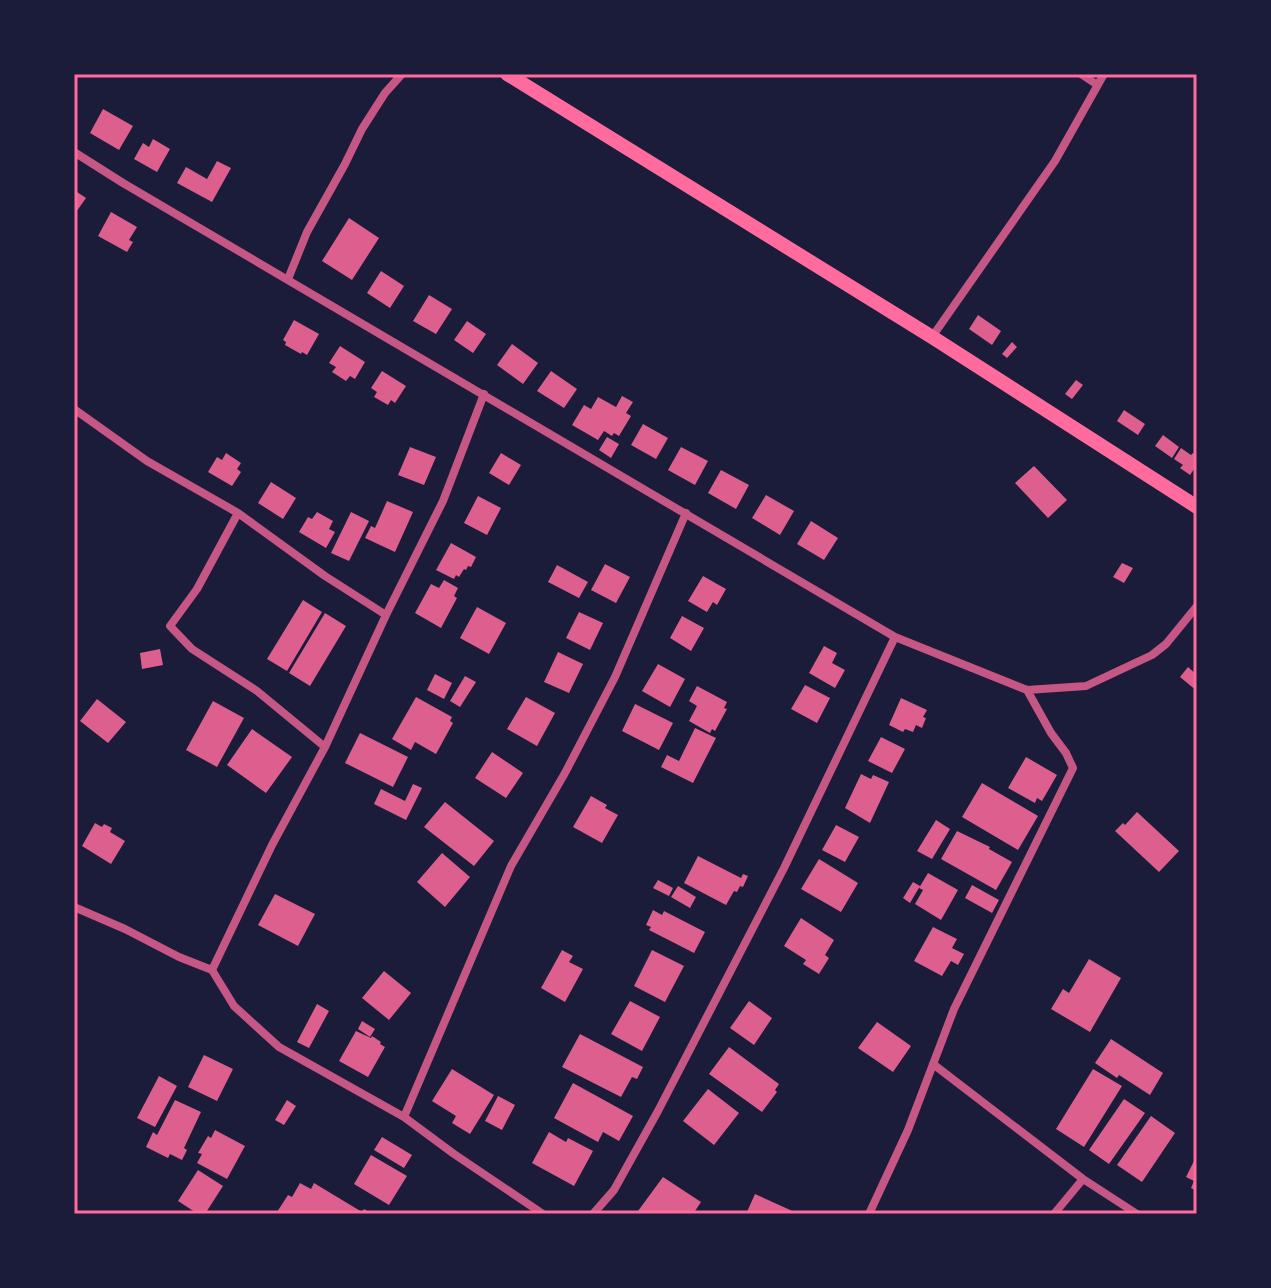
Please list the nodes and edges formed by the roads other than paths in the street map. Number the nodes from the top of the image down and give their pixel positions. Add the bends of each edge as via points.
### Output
1 (402, 74) edge
2 (507, 74) edge
3 (1081, 74) edge
4 (1104, 74) edge
5 (1096, 84) junction
6 (74, 152) edge
7 (288, 279) junction
8 (932, 337) junction
9 (484, 394) junction
10 (74, 409) edge
11 (1197, 507) edge
12 (238, 513) junction
13 (686, 513) junction
14 (1197, 606) edge
15 (386, 615) junction
16 (895, 637) junction
17 (1027, 690) junction
18 (325, 747) junction
19 (74, 907) edge
20 (212, 970) junction
21 (933, 1064) junction
22 (404, 1117) junction
23 (1083, 1179) junction
24 (543, 1214) edge
25 (593, 1214) edge
26 (869, 1214) edge
27 (1054, 1214) edge
28 (1137, 1214) edge

1 - 7 street via 362,129
2 - 8 main road
3 - 5 street
4 - 5 street
5 - 8 street via 1055,161
6 - 7 street
7 - 9 street
8 - 11 main road
9 - 13 street
9 - 15 street via 443,501
10 - 12 street via 147,461
12 - 15 street
12 - 18 street via 197,589 170,626 192,649 257,691
13 - 16 street
13 - 22 street via 615,677 511,866
14 - 17 street via 1166,644 1139,662 1086,686
15 - 18 street
16 - 17 street
16 - 25 street via 784,868 652,1123 614,1190
17 - 21 street via 1073,768 954,1009
18 - 20 street
19 - 20 street
20 - 22 street via 234,1006 279,1047
21 - 23 street
21 - 26 street
22 - 24 street
23 - 27 street
23 - 28 street

